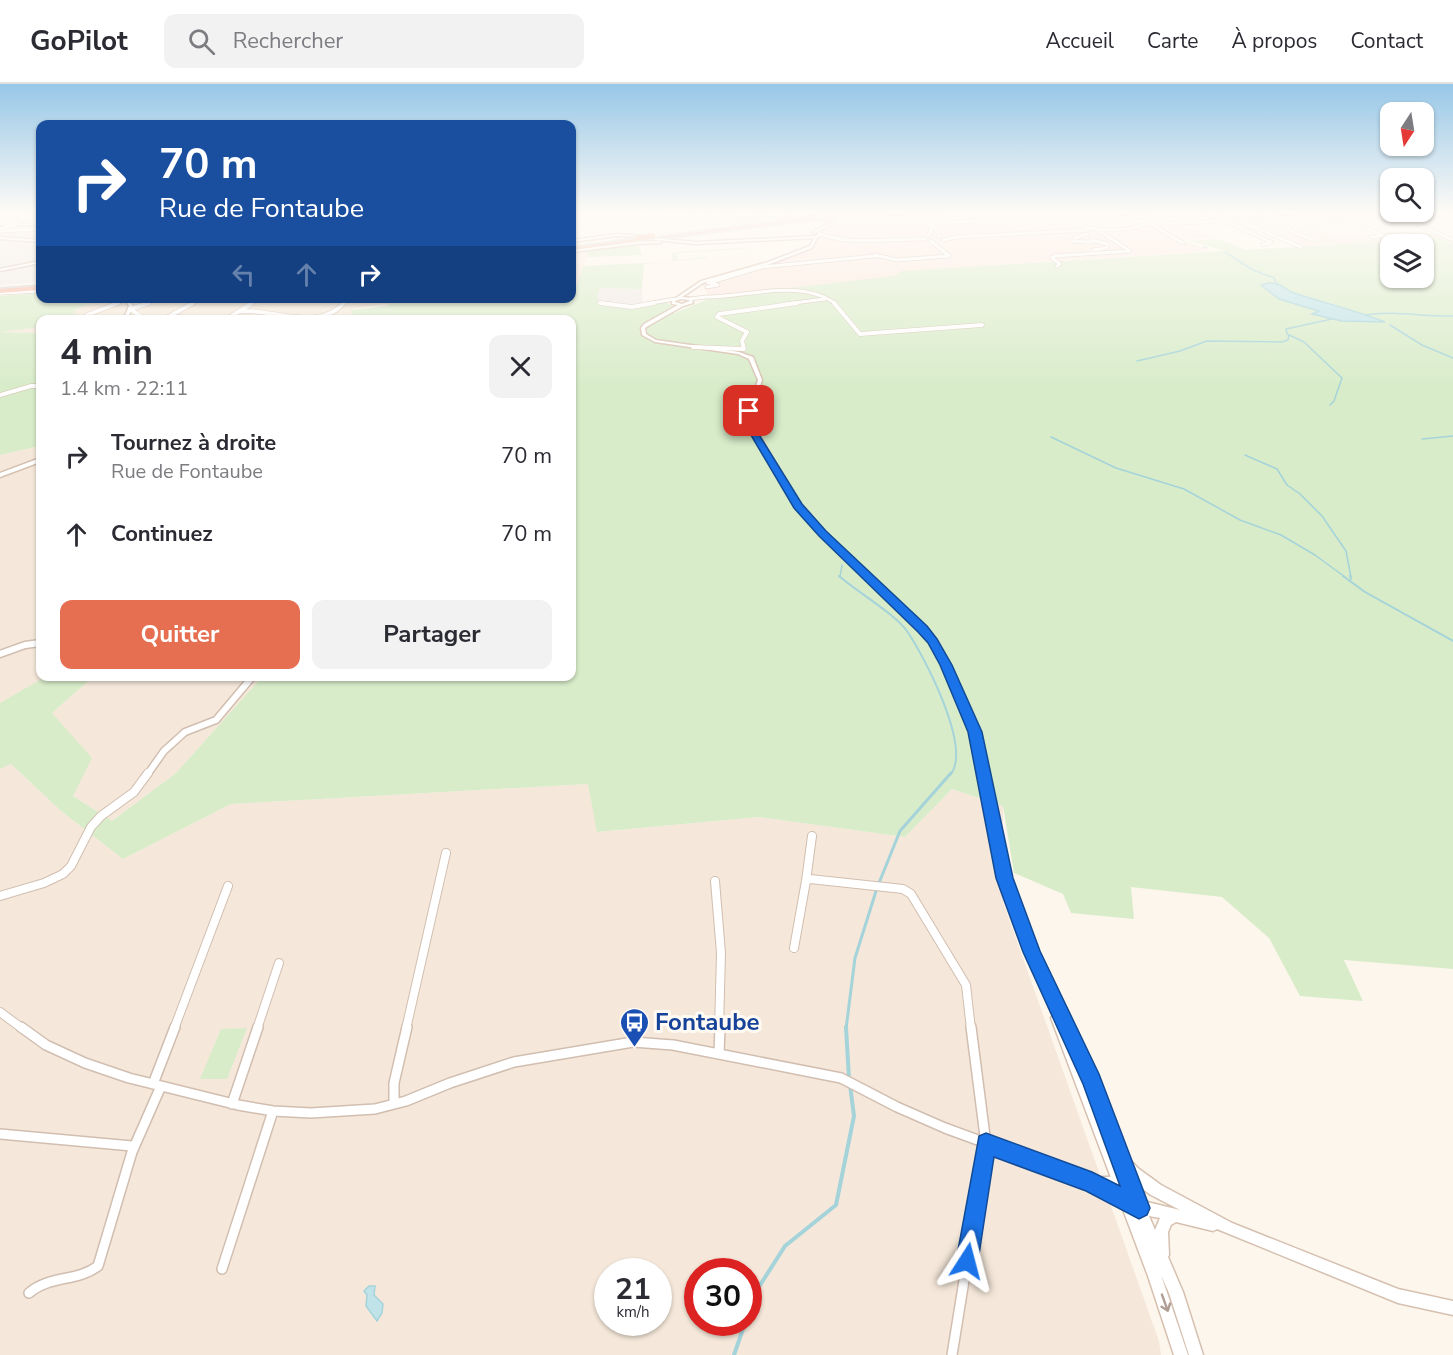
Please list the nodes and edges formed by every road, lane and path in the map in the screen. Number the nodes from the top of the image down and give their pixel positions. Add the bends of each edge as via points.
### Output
1 (743, 270) edge
2 (752, 270) edge
3 (36, 287) edge
4 (0, 290) edge
5 (687, 292) junction
6 (707, 297) junction
7 (828, 299) junction
8 (690, 300) junction
9 (675, 301) junction
10 (119, 303) edge
11 (127, 303) edge
12 (149, 303) edge
13 (193, 303) edge
14 (252, 303) edge
15 (343, 303) edge
16 (600, 303) dead end
17 (682, 305) junction
18 (130, 309) junction
19 (327, 310) dead end
20 (239, 311) junction
21 (336, 311) junction
22 (671, 312) junction
23 (87, 315) dead end
24 (127, 315) edge
25 (137, 315) edge
26 (172, 315) edge
27 (233, 315) edge
28 (273, 315) edge
29 (314, 315) edge
30 (982, 325) dead end
31 (693, 347) junction
32 (36, 386) edge
33 (0, 395) edge
34 (36, 462) edge
35 (0, 475) edge
36 (36, 644) edge
37 (0, 654) edge
38 (248, 681) edge
39 (812, 836) dead end
40 (446, 853) dead end
41 (715, 881) dead end
42 (806, 881) junction
43 (228, 886) dead end
44 (0, 896) edge
45 (794, 948) dead end
46 (279, 963) dead end
47 (1042, 976) junction
48 (0, 1012) edge
49 (719, 1053) junction
50 (157, 1085) junction
51 (232, 1104) junction
52 (394, 1104) junction
53 (273, 1111) junction
54 (0, 1134) edge
55 (986, 1144) junction
56 (132, 1146) junction
57 (1120, 1155) junction
58 (1124, 1181) junction
59 (1092, 1182) junction
60 (1156, 1190) junction
61 (1133, 1205) junction
62 (1176, 1215) junction
63 (1228, 1228) junction
64 (1163, 1262) junction
65 (222, 1269) dead end
66 (29, 1293) dead end
67 (1453, 1308) edge
68 (952, 1355) edge
69 (1181, 1355) edge
70 (1196, 1355) edge

1 - 5 main road via 699,283
2 - 6 street via 716,282 717,286 709,287
3 - 4 highway
5 - 8 main road
5 - 9 main road
6 - 7 street via 789,290
6 - 8 street
7 - 30 street via 860,334
7 - 31 street via 719,314 717,317 747,332 742,341 744,349
8 - 9 main road
8 - 17 main road
9 - 16 street via 659,300 632,307
9 - 17 main road
9 - 22 main road
10 - 23 street
11 - 18 main road
12 - 18 street
13 - 26 street
14 - 20 street
15 - 21 street
17 - 22 main road
18 - 24 main road
18 - 25 street
19 - 21 street
20 - 27 street
20 - 28 street
21 - 29 street
22 - 31 main road via 646,325 644,335 655,341
31 - 47 main road via 752,358 760,380 747,420 798,506 933,641 975,732 1005,878
32 - 33 street
34 - 35 main road
36 - 37 street
38 - 44 street via 216,720 185,732 164,751 134,792 101,816 63,874
39 - 42 street
40 - 52 street via 394,1083
41 - 49 street via 721,953
42 - 45 street
42 - 55 street via 903,889 916,899 966,985
43 - 50 street
46 - 51 street
47 - 57 main road via 1092,1081
47 - 58 main road
48 - 50 street via 46,1045 85,1063
49 - 52 street via 633,1042 514,1062
49 - 55 street via 842,1078 897,1107
50 - 51 street
50 - 56 street
51 - 53 street
52 - 53 street via 375,1109
53 - 65 street
54 - 56 street
55 - 59 street
55 - 68 street
56 - 66 street via 98,1266 87,1275 43,1281
57 - 58 main road
57 - 60 main road via 1134,1174
58 - 59 street
58 - 60 main road
58 - 61 main road
59 - 61 street
60 - 63 main road
61 - 62 main road
61 - 64 main road
61 -> 69 main road
62 - 63 main road
62 - 64 main road via 1166,1220 1161,1232
63 - 67 main road via 1398,1296
64 - 70 main road

